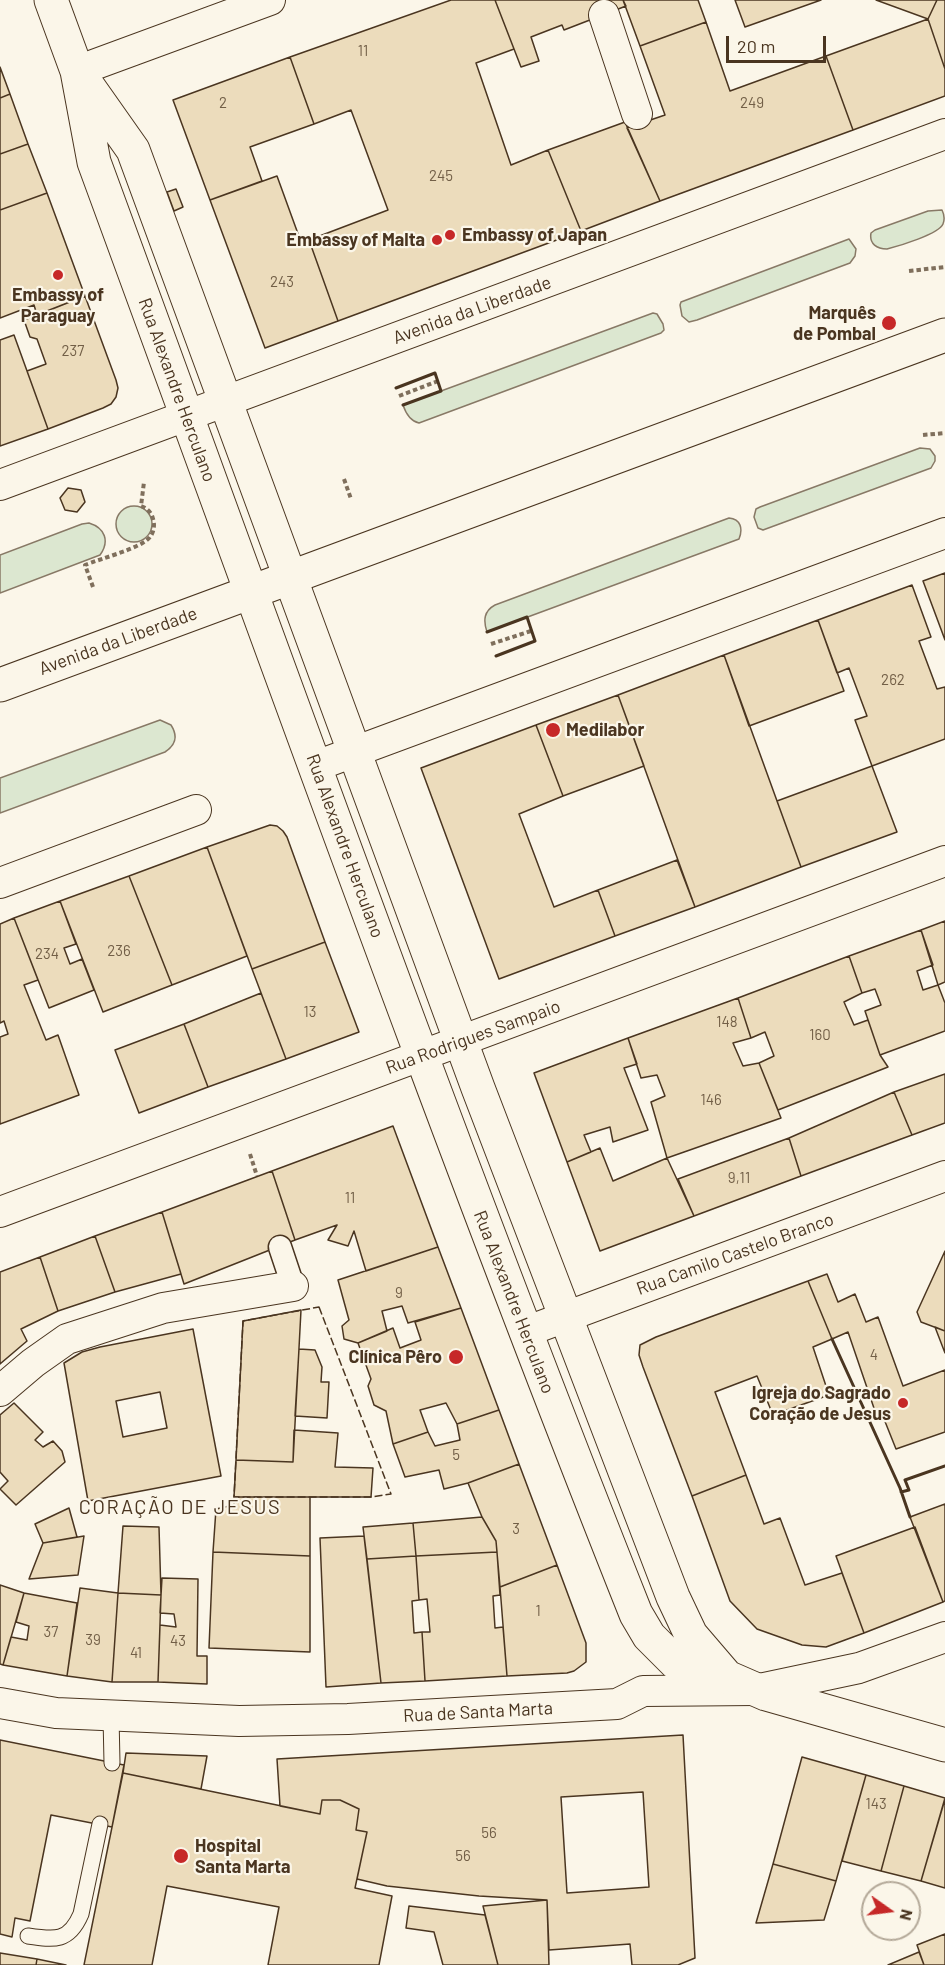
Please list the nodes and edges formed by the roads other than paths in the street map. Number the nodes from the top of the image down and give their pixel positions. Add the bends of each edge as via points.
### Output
1 (51, 0) edge
2 (270, 0) edge
3 (604, 15) dead end
4 (76, 71) junction
5 (637, 114) dead end
6 (945, 134) edge
7 (945, 335) edge
8 (226, 401) junction
9 (187, 416) junction
10 (0, 485) edge
11 (945, 533) edge
12 (291, 577) junction
13 (251, 592) junction
14 (0, 685) edge
15 (355, 752) junction
16 (316, 766) junction
17 (196, 810) dead end
18 (945, 861) edge
19 (0, 883) edge
20 (461, 1041) junction
21 (422, 1056) junction
22 (945, 1176) edge
23 (0, 1212) edge
24 (280, 1247) dead end
25 (293, 1286) joint
26 (566, 1317) junction
27 (525, 1332) junction
28 (0, 1391) edge
29 (945, 1636) edge
30 (741, 1684) junction
31 (0, 1703) edge
32 (111, 1716) junction
33 (945, 1745) edge
34 (111, 1763) dead end
35 (100, 1824) dead end
36 (28, 1936) dead end

1 - 4 main road, Rua Alexandre Herculano
2 - 4 street
3 - 5 street
4 - 8 main road, Rua Alexandre Herculano via 133,150
4 - 9 main road, Rua Alexandre Herculano via 94,162
6 - 8 street, Avenida da Liberdade
7 - 12 main road, Avenida da Liberdade
8 - 9 street, Avenida da Liberdade
8 - 12 main road, Rua Alexandre Herculano
9 - 10 street, Avenida da Liberdade
9 - 13 main road, Rua Alexandre Herculano
11 - 15 street
12 - 13 main road, Avenida da Liberdade
12 - 15 main road, Rua Alexandre Herculano
13 - 14 main road, Avenida da Liberdade
13 - 16 main road, Rua Alexandre Herculano
15 - 16 street
15 - 20 main road, Rua Alexandre Herculano
16 - 21 main road, Rua Alexandre Herculano
17 - 19 street
18 - 20 street, Rua Rodrigues Sampaio
20 - 21 street, Rua Rodrigues Sampaio
20 - 26 main road, Rua Alexandre Herculano
21 - 23 street, Rua Rodrigues Sampaio
21 - 27 main road, Rua Alexandre Herculano
22 - 26 street, Rua Camilo Castelo Branco
24 - 25 street
25 - 28 street via 163,1308 68,1338
26 - 27 street, Rua Camilo Castelo Branco
26 - 30 main road, Rua Alexandre Herculano via 673,1598 692,1635
27 - 30 main road, Rua Alexandre Herculano via 636,1614 649,1636 676,1663
29 - 30 street, Rua de Santa Marta via 859,1668
30 - 32 street, Rua de Santa Marta via 643,1691 617,1704 348,1719 238,1721
30 - 33 main road, Rua Alexandre Herculano
31 - 32 street, Rua de Santa Marta via 56,1713
32 - 34 lane
35 - 36 lane via 76,1926 62,1938

